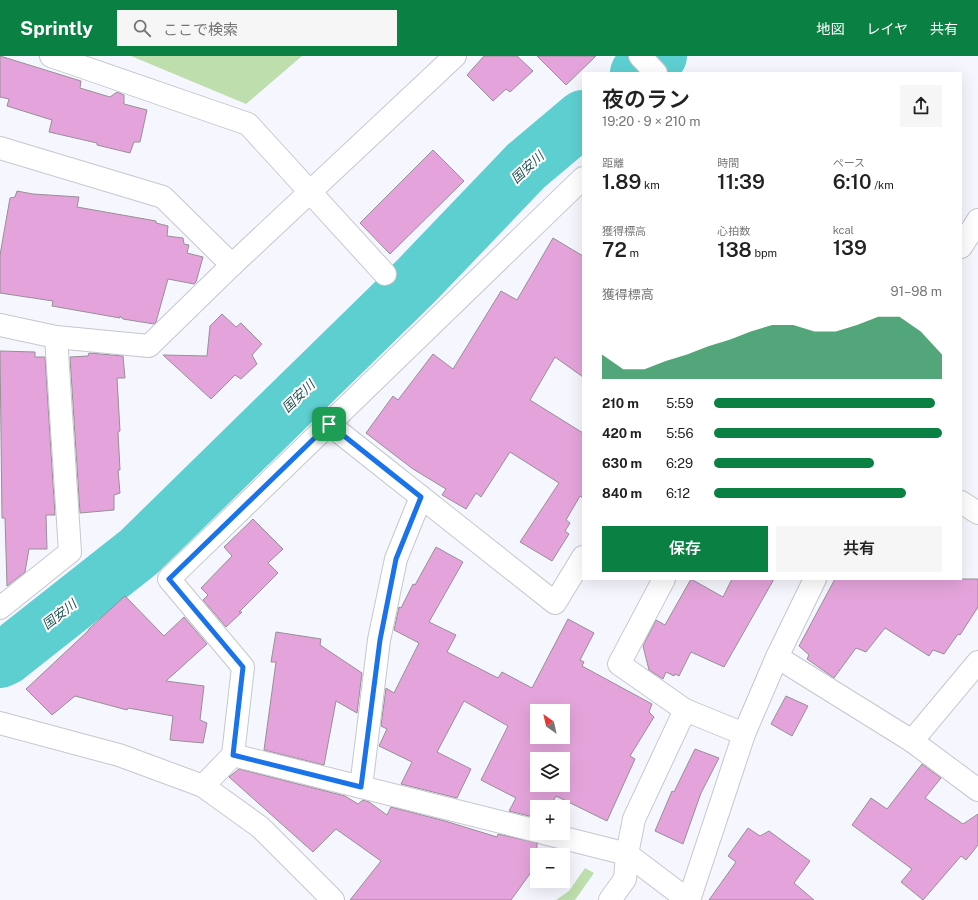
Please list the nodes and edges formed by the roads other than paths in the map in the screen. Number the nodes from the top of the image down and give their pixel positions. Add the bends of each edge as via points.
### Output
1 (51, 56) edge
2 (455, 56) edge
3 (640, 56) edge
4 (655, 72) edge
5 (0, 148) edge
6 (582, 179) edge
7 (311, 192) junction
8 (978, 220) edge
9 (962, 245) edge
10 (232, 265) junction
11 (385, 274) dead end
12 (0, 325) edge
13 (56, 337) junction
14 (329, 424) junction
15 (421, 497) junction
16 (962, 503) edge
17 (978, 513) edge
18 (582, 560) edge
19 (663, 580) edge
20 (815, 580) edge
21 (0, 608) edge
22 (777, 657) junction
23 (978, 662) edge
24 (685, 710) junction
25 (0, 723) edge
26 (744, 734) junction
27 (912, 741) junction
28 (233, 755) junction
29 (203, 786) junction
30 (361, 787) junction
31 (978, 790) edge
32 (530, 829) edge
33 (570, 840) edge
34 (627, 854) junction
35 (333, 900) edge
36 (610, 900) edge
37 (688, 900) edge

1 - 7 street via 248,124
2 - 7 street
3 - 4 street
5 - 10 street via 164,197
6 - 14 street
7 - 10 street
7 - 11 street
8 - 9 street
10 - 13 street via 149,346
12 - 13 street
13 - 21 street via 70,552
14 - 15 street
14 - 28 street via 169,579 243,667
15 - 18 street via 555,604
15 - 30 street via 396,559 380,640
16 - 17 street
19 - 24 street via 619,664
20 - 22 street
22 - 26 street
22 - 27 street
23 - 27 street
24 - 26 street
24 - 34 street via 634,819
25 - 29 street via 119,755
26 - 37 street
27 - 31 street
28 - 29 street
28 - 30 street
29 - 35 street via 260,827
30 - 32 street
33 - 34 street
34 - 36 street via 625,879
34 - 37 street

